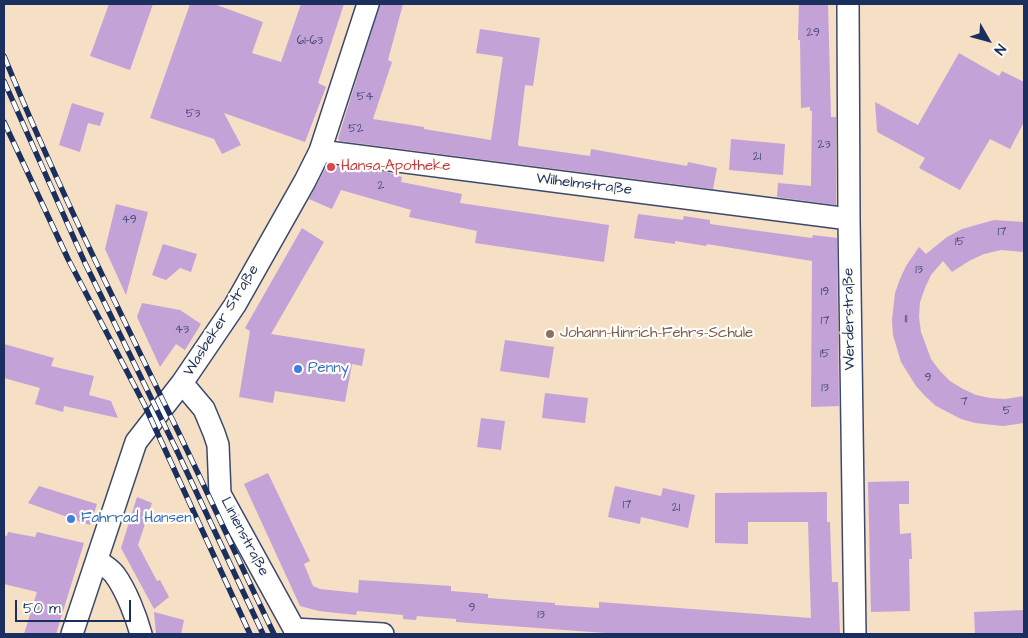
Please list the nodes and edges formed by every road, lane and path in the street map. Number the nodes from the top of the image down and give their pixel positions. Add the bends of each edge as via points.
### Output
1 (368, 4) edge
2 (848, 4) edge
3 (320, 151) junction
4 (849, 219) junction
5 (182, 383) junction
6 (97, 560) junction
7 (295, 632) edge
8 (72, 634) edge
9 (141, 634) edge
10 (383, 634) edge
11 (855, 634) edge

1 - 3 street, Wasbeker Straße
2 - 4 street, Werderstraße
3 - 4 street, Wilhelmstraße
3 - 5 street, Wasbeker Straße via 235,305
4 - 11 street, Werderstraße
5 - 6 street, Wasbeker Straße via 136,442
5 - 7 street, Linienstraße via 204,409 214,433 218,445 220,494
6 - 8 street, Wasbeker Straße
6 - 9 street via 115,575
7 - 10 street

